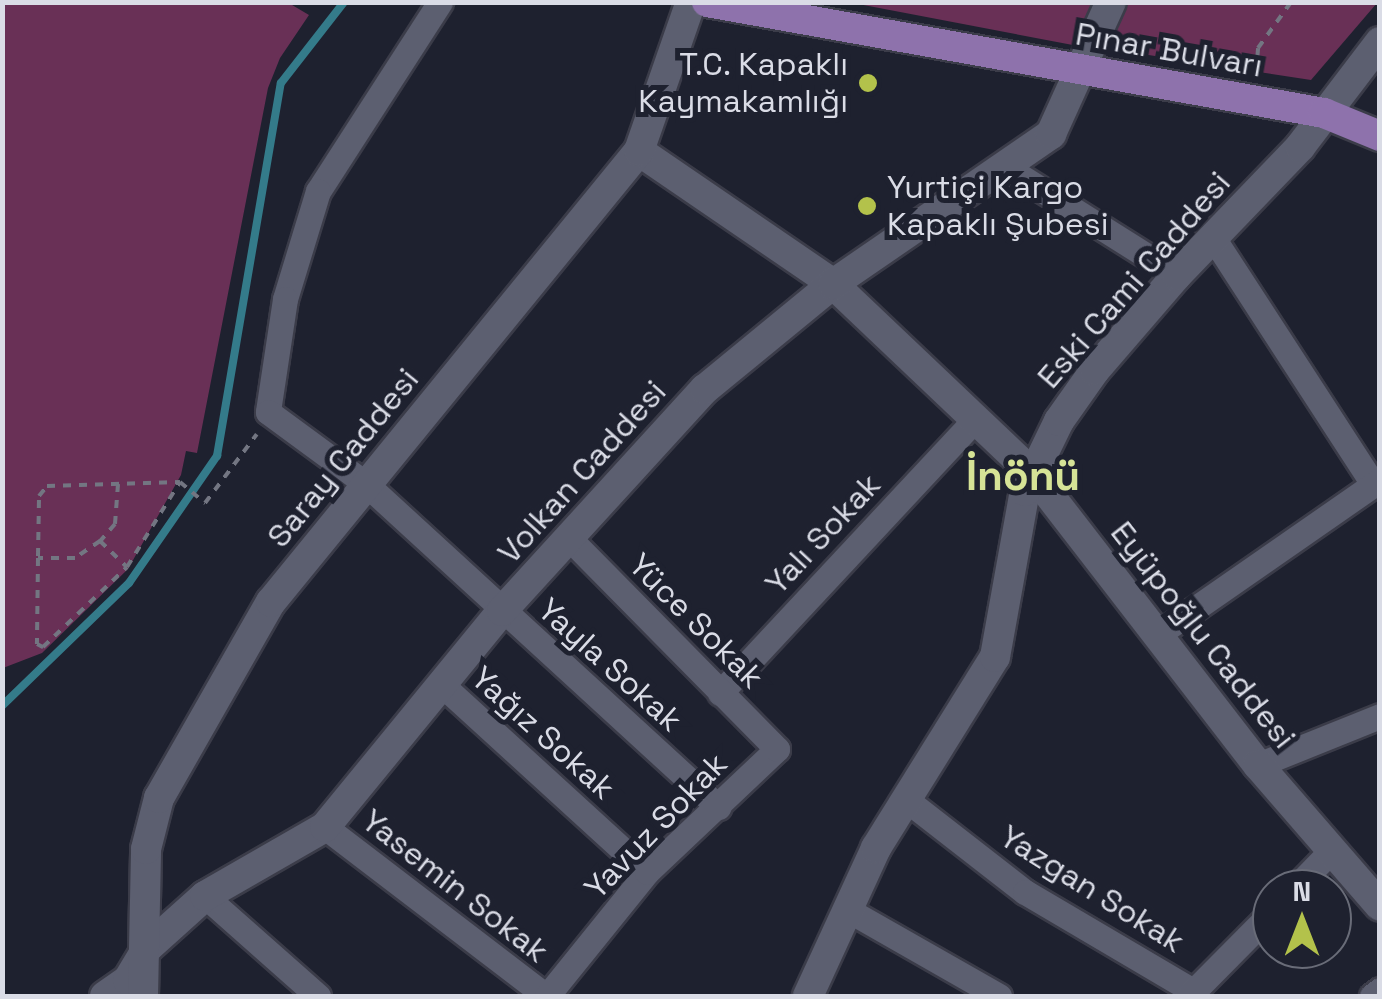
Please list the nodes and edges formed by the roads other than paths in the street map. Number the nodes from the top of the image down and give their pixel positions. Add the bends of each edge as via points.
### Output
1 (440, 2) edge
2 (691, 2) edge
3 (708, 2) edge
4 (1111, 2) edge
5 (839, 14) edge
6 (1380, 42) edge
7 (1082, 70) junction
8 (1324, 113) junction
9 (1380, 136) edge
10 (640, 151) junction
11 (1004, 166) junction
12 (1212, 236) junction
13 (1177, 275) junction
14 (833, 284) junction
15 (974, 420) junction
16 (1033, 474) junction
17 (1376, 482) edge
18 (366, 484) junction
19 (568, 538) junction
20 (502, 611) junction
21 (1157, 635) junction
22 (440, 684) junction
23 (720, 693) junction
24 (1380, 716) edge
25 (777, 749) joint
26 (1258, 765) junction
27 (908, 801) junction
28 (719, 807) junction
29 (325, 827) junction
30 (1331, 851) junction
31 (1313, 869) edge
32 (647, 872) junction
33 (204, 896) junction
34 (1380, 906) edge
35 (848, 910) junction
36 (1252, 932) edge
37 (147, 948) junction
38 (1380, 990) edge
39 (1192, 994) edge
40 (105, 996) edge
41 (143, 996) edge
42 (318, 996) edge
43 (546, 996) edge
44 (808, 996) edge
45 (999, 996) edge
46 (1372, 996) edge

1 - 18 street, Yayla Sokak via 318,192 285,300 268,412
2 - 10 street, Saray Caddesi
3 - 5 main road, Pınar Bulvarı
4 - 7 street, Volkan Caddesi
5 - 7 main road, Pınar Bulvarı
6 - 8 street, Eski Cami Caddesi
7 - 8 main road, Pınar Bulvarı
7 - 11 street, Volkan Caddesi via 1050,134
8 - 9 main road, Pınar Bulvarı
8 - 12 street, Eski Cami Caddesi via 1300,147
10 - 14 street, Eyüpoğlu Caddesi
10 - 18 street, Saray Caddesi
11 - 13 street
11 - 14 street, Volkan Caddesi
12 - 13 street, Eski Cami Caddesi
12 - 17 street
13 - 16 street, Eski Cami Caddesi via 1058,421
14 - 15 street, Eyüpoğlu Caddesi
14 - 19 street, Volkan Caddesi via 705,389
15 - 16 street, Eyüpoğlu Caddesi
15 - 23 street, Yalı Sokak
16 - 21 street, Eyüpoğlu Caddesi
16 - 27 street, Eski Cami Caddesi via 994,657
17 - 21 street
18 - 20 street, Yayla Sokak
18 - 37 street, Saray Caddesi via 271,602 159,798 146,850
19 - 20 street, Volkan Caddesi
19 - 23 street, Yüce Sokak
20 - 22 street, Volkan Caddesi
20 - 28 street, Yayla Sokak
21 - 26 street, Eyüpoğlu Caddesi
22 - 29 street, Volkan Caddesi
22 - 32 street, Yağız Sokak
23 - 25 street, Yüce Sokak
24 - 26 street
25 - 28 street, Yavuz Sokak
26 - 30 street, Eyüpoğlu Caddesi
27 - 35 street, Eski Cami Caddesi via 876,848
27 - 39 street, Yazgan Sokak via 1024,892
28 - 32 street, Yavuz Sokak
29 - 33 street, Volkan Caddesi
29 - 43 street, Yasemin Sokak
30 - 31 street
30 - 34 street, Eyüpoğlu Caddesi
32 - 43 street, Yavuz Sokak
33 - 37 street, Volkan Caddesi
33 - 42 street
35 - 44 street, Eski Cami Caddesi
35 - 45 street
36 - 39 street
37 - 40 street, Volkan Caddesi via 128,980
37 - 41 street, Saray Caddesi
38 - 46 street

